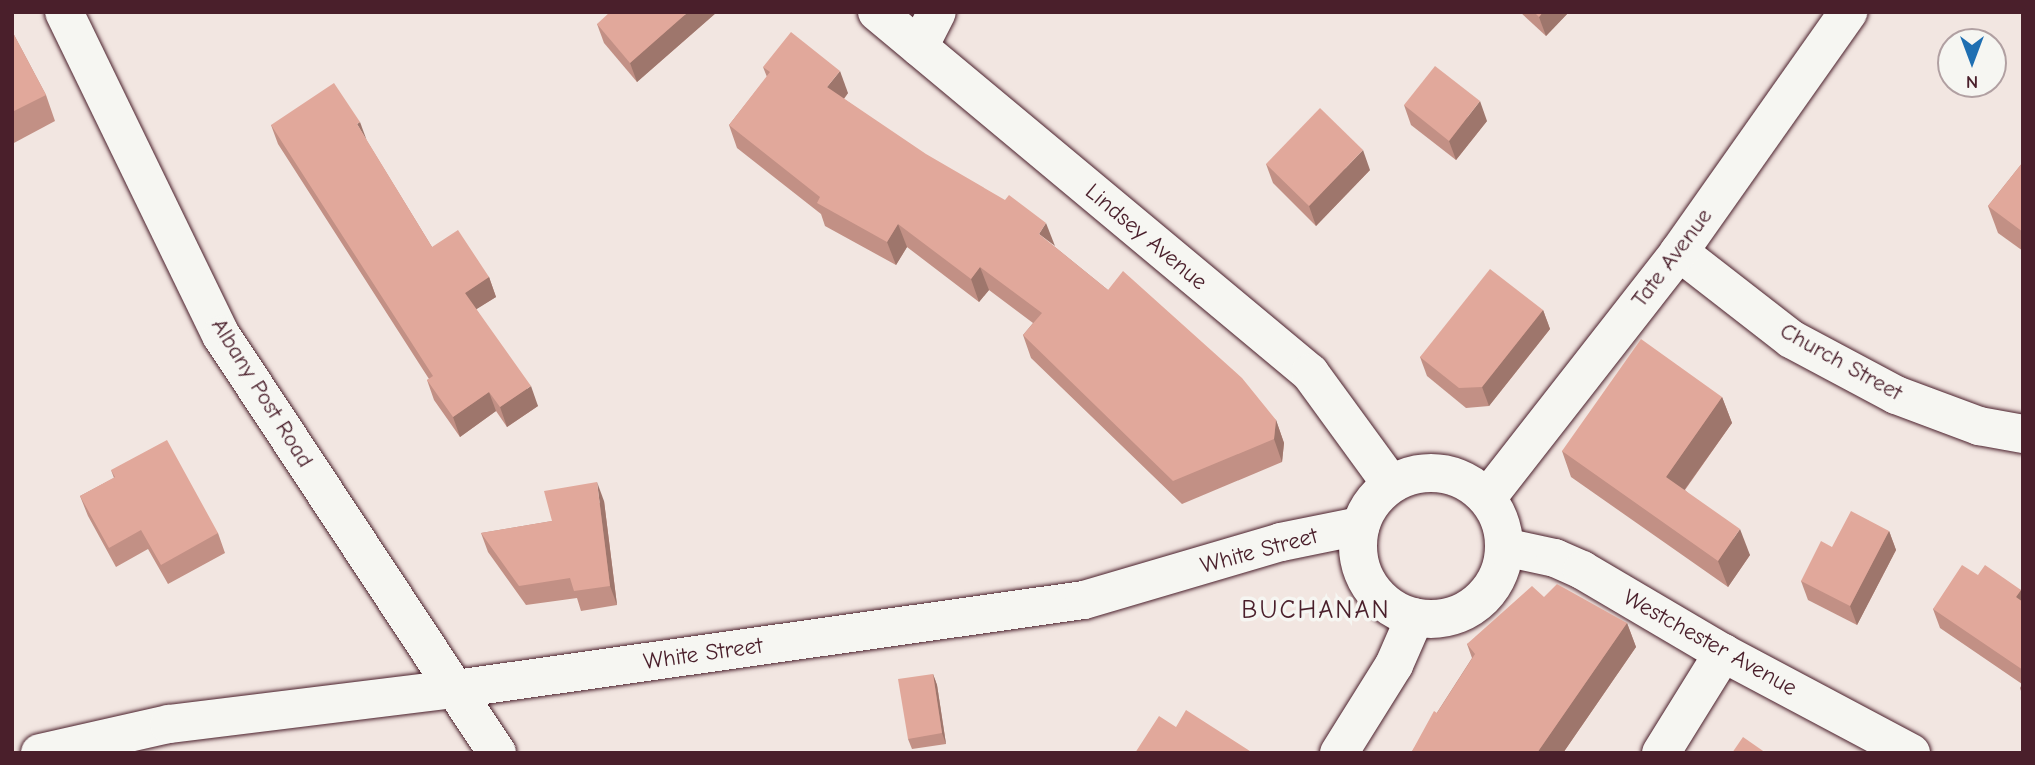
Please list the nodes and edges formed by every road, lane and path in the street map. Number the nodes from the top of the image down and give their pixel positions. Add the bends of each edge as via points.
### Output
1 (64, 12) edge
2 (877, 12) edge
3 (937, 12) edge
4 (1835, 17) edge
5 (919, 47) junction
6 (1679, 252) junction
7 (2023, 433) edge
8 (1391, 484) junction
9 (1486, 498) junction
10 (1360, 526) junction
11 (1504, 547) junction
12 (1415, 617) junction
13 (1723, 653) junction
14 (456, 689) junction
15 (40, 753) edge
16 (496, 753) edge
17 (1339, 753) edge
18 (1661, 753) edge
19 (1910, 753) edge

1 - 14 street, Albany Post Road via 221,335
2 - 5 street, Lindsey Avenue
3 - 5 street
4 - 6 street, Tate Avenue
5 - 8 street, Lindsey Avenue via 1310,373
6 - 7 street, Church Street via 1791,339 1896,396 1979,426
6 - 9 street, Tate Avenue
8 - 9 street via 1421,473 1443,474 1464,480
8 - 10 street via 1372,503
9 - 11 street via 1499,519
10 - 12 street via 1359,558 1368,584 1388,606
10 - 14 street, White Street via 1281,541 1084,600
11 - 12 street via 1497,577 1477,602 1447,617
11 - 13 street, Westchester Avenue via 1555,558 1582,570
12 - 17 street via 1394,665
13 - 18 street
13 - 19 street, Westchester Avenue
14 - 15 street, White Street via 169,724
14 - 16 street, Albany Post Road

